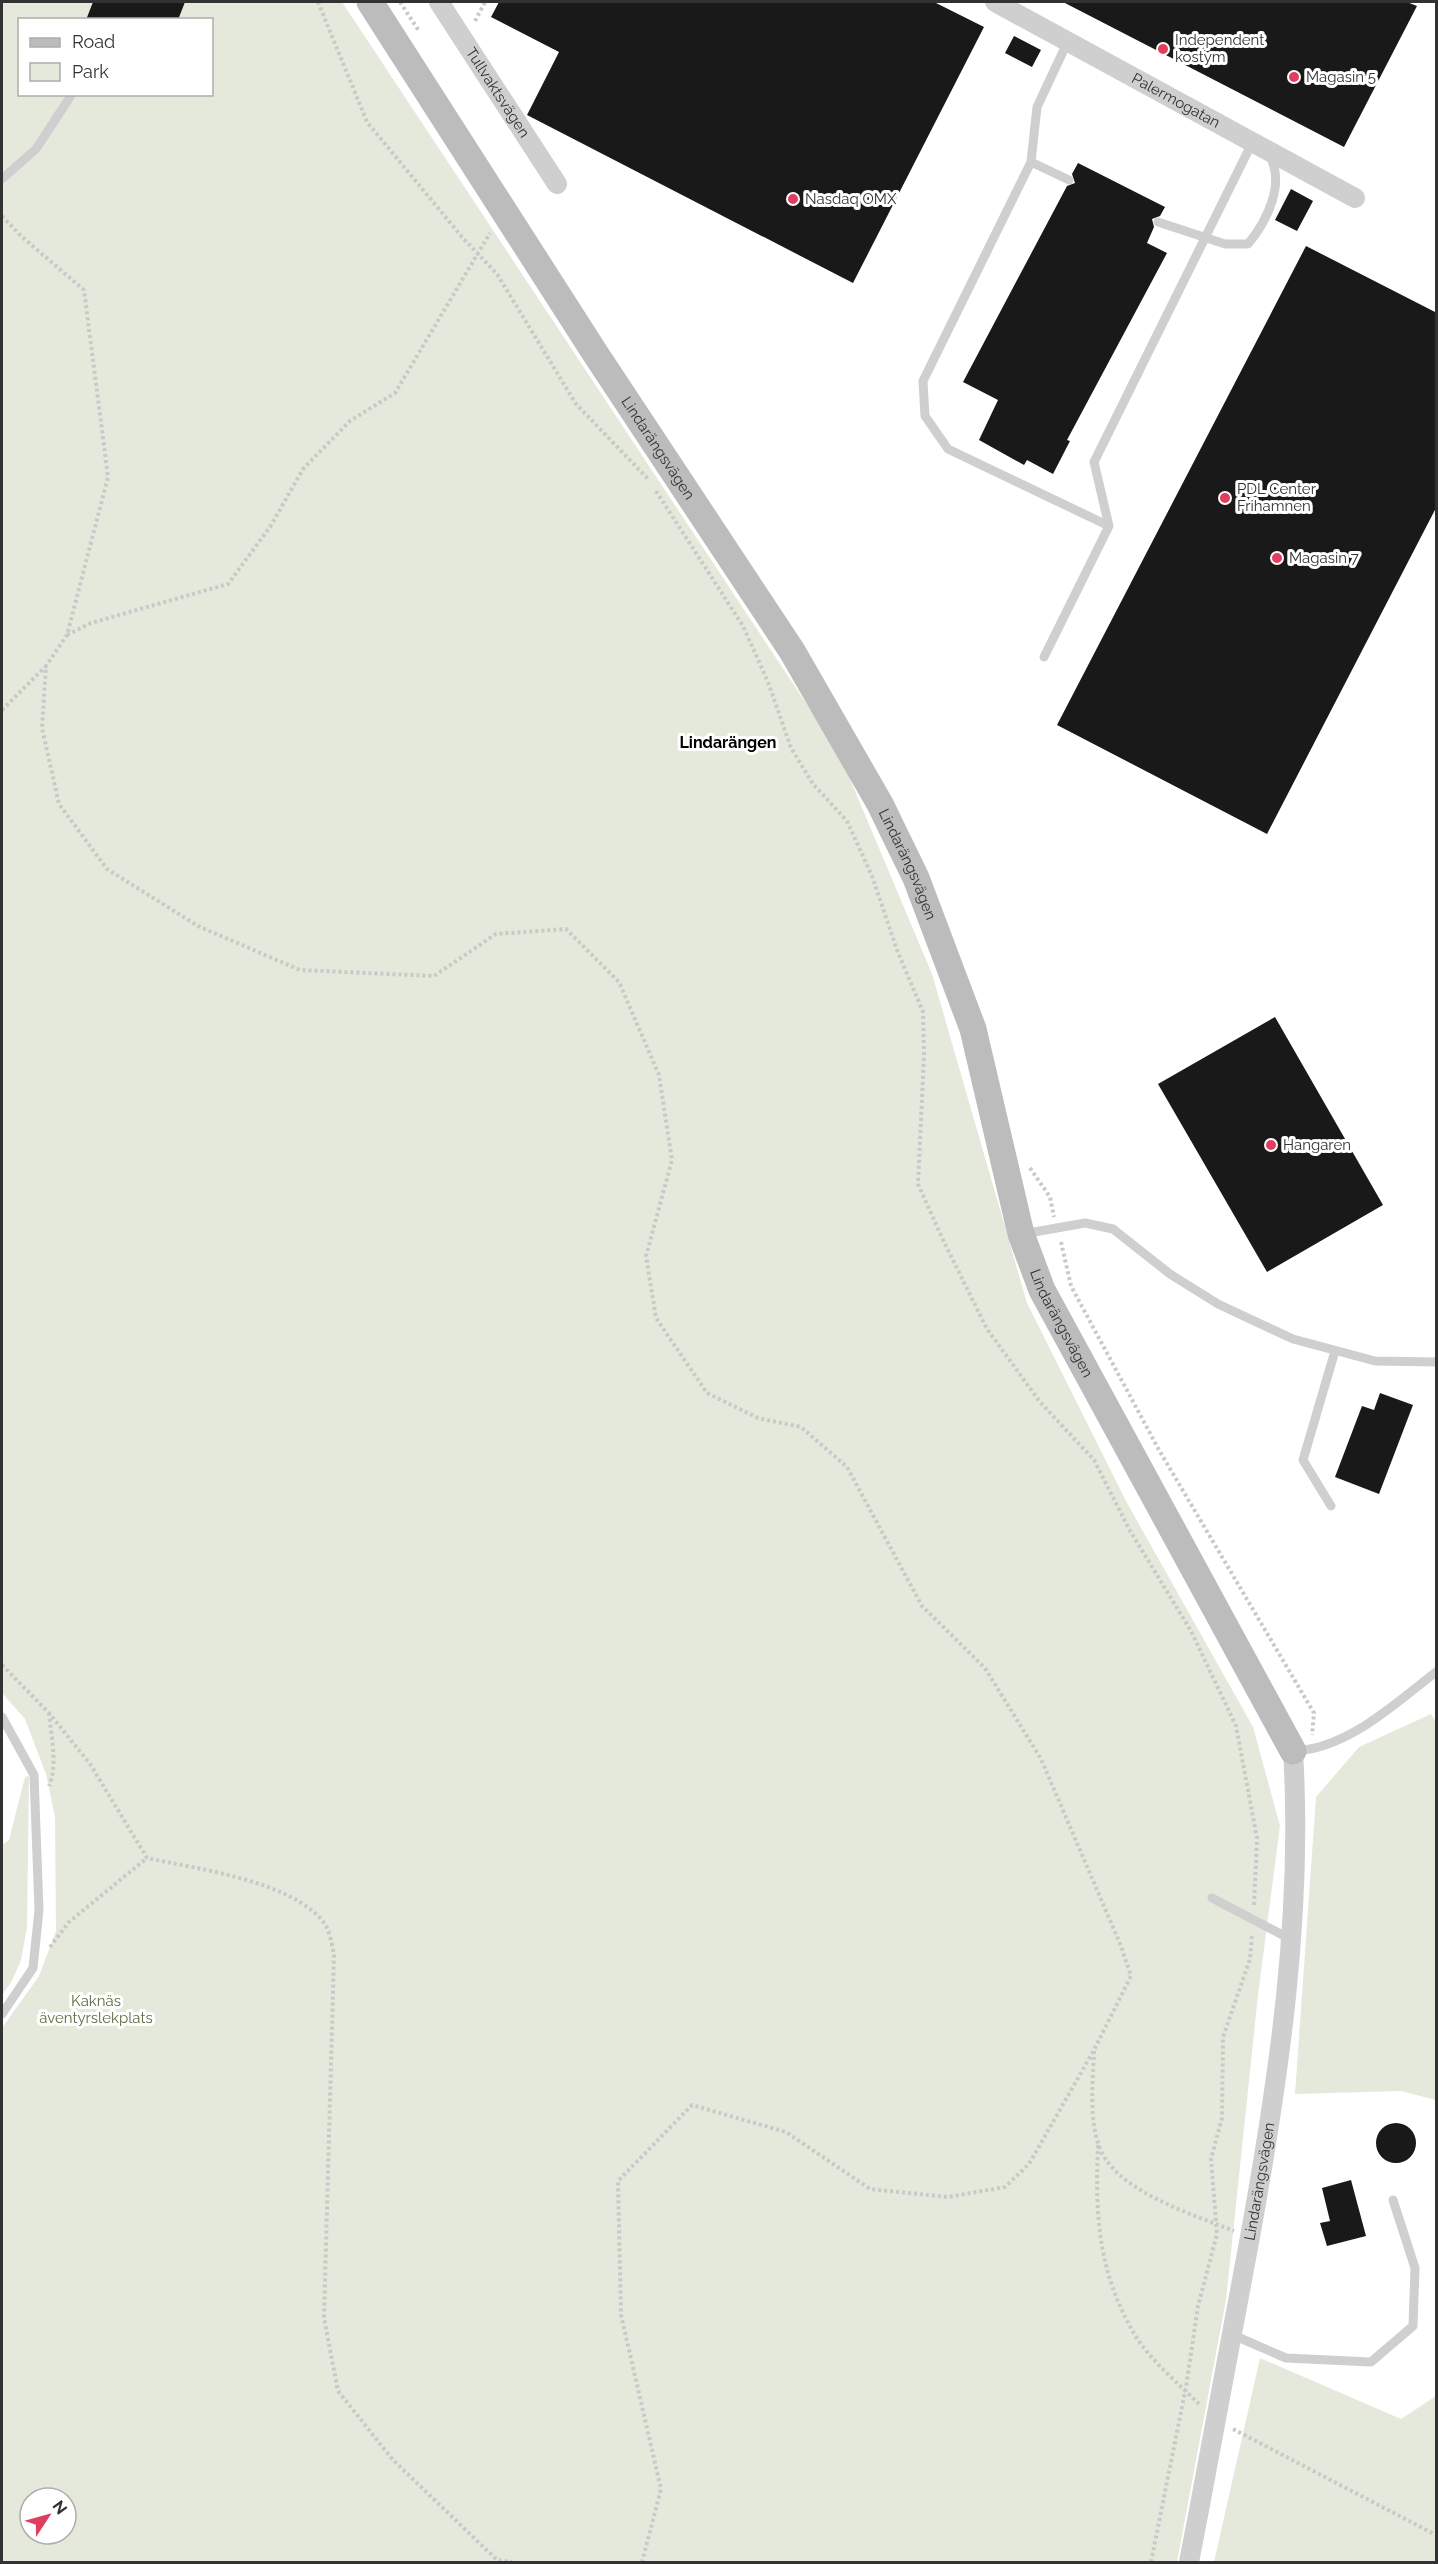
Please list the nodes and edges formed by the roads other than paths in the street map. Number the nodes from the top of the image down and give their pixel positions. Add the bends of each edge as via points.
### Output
1 (370, 2) edge
2 (439, 2) edge
3 (995, 2) edge
4 (1068, 41) junction
5 (71, 96) edge
6 (1258, 144) junction
7 (1031, 162) junction
8 (2, 179) edge
9 (1069, 180) dead end
10 (557, 184) dead end
11 (1355, 198) dead end
12 (1158, 222) dead end
13 (1206, 237) junction
14 (1109, 526) junction
15 (1044, 657) dead end
16 (1021, 1234) junction
17 (1335, 1351) junction
18 (1437, 1362) edge
19 (1331, 1506) dead end
20 (1437, 1672) edge
21 (2, 1717) edge
22 (1302, 1750) junction
23 (1212, 1898) dead end
24 (1292, 1940) junction
25 (2, 2014) edge
26 (1394, 2200) dead end
27 (1233, 2335) junction
28 (1189, 2562) edge

1 - 16 street, Lindarängsvägen via 792,651 880,804 916,878 973,1029
2 - 10 street, Tullvaktsvägen
3 - 4 street, Palermogatan
4 - 6 street, Palermogatan
4 - 7 lane via 1037,107
5 - 8 lane via 36,149
6 - 11 street, Palermogatan
6 - 13 lane
6 - 13 lane via 1271,158 1277,176 1274,195 1254,236 1248,244 1238,246
7 - 9 lane
7 - 14 lane via 923,381 925,417 948,449
12 - 13 lane
13 - 14 lane via 1094,462
14 - 15 lane
16 - 17 lane via 1085,1223 1113,1229 1170,1274 1218,1304 1293,1340
16 - 22 street, Lindarängsvägen via 1042,1290
17 - 18 lane via 1375,1361
17 - 19 lane via 1303,1460
20 - 22 lane via 1365,1726
21 - 25 lane via 34,1775 39,1910 33,1968
22 - 24 street, Lindarängsvägen via 1295,1796
23 - 24 lane
24 - 27 street, Lindarängsvägen via 1274,2102
26 - 27 lane via 1414,2268 1413,2326 1371,2362 1286,2358
27 - 28 street, Lindarängsvägen

